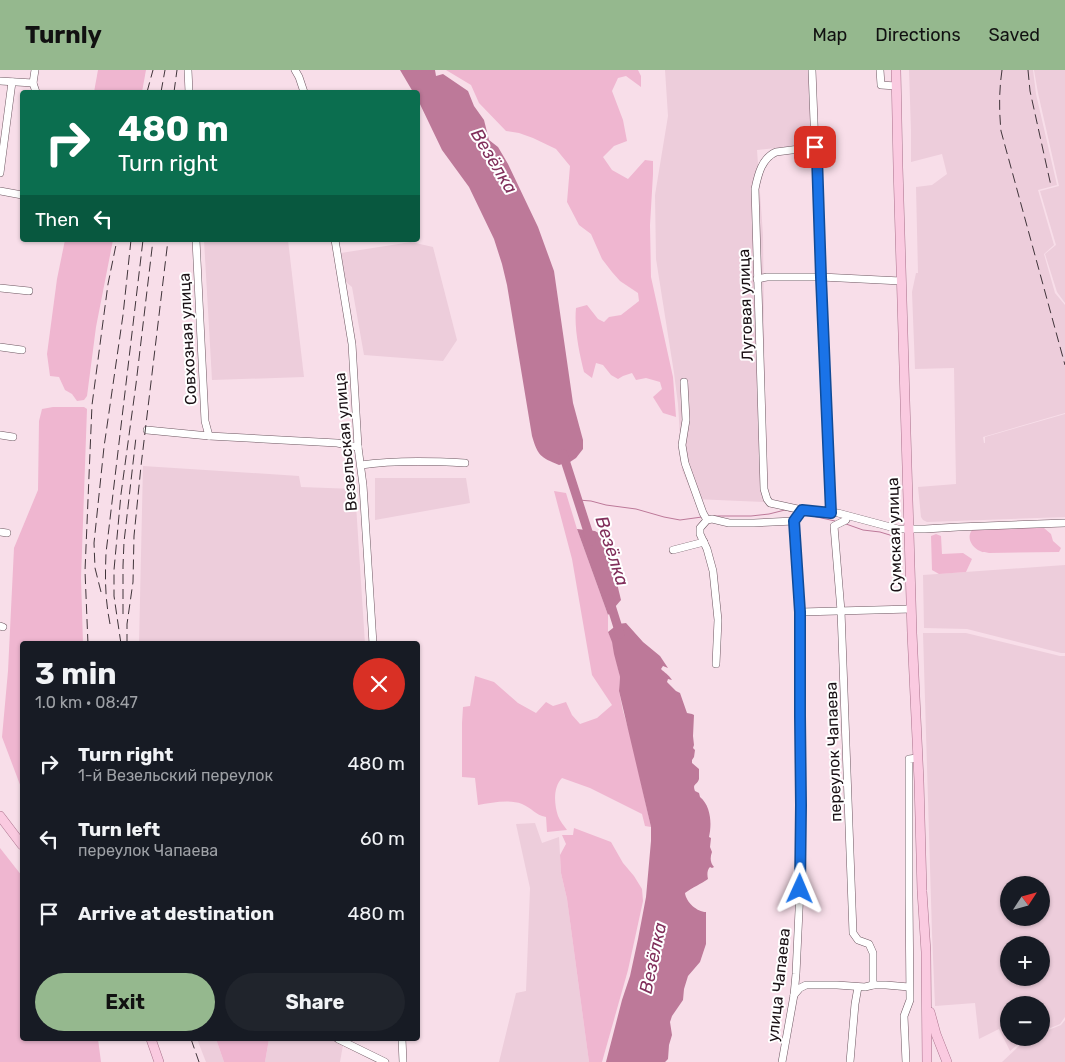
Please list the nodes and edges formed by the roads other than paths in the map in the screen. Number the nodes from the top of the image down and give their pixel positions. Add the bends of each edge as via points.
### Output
1 (34, 70) edge
2 (188, 70) edge
3 (295, 70) edge
4 (812, 70) edge
5 (880, 70) edge
6 (896, 70) edge
7 (0, 81) edge
8 (12, 82) junction
9 (33, 83) junction
10 (896, 86) junction
11 (35, 90) edge
12 (189, 90) edge
13 (303, 90) edge
14 (815, 147) junction
15 (0, 172) edge
16 (0, 191) edge
17 (20, 195) edge
18 (196, 242) edge
19 (335, 242) edge
20 (821, 277) junction
21 (757, 279) junction
22 (901, 282) junction
23 (0, 288) edge
24 (29, 291) dead end
25 (0, 346) edge
26 (22, 350) dead end
27 (684, 382) dead end
28 (147, 430) dead end
29 (0, 435) edge
30 (209, 436) junction
31 (13, 437) dead end
32 (358, 447) junction
33 (465, 463) dead end
34 (361, 464) junction
35 (802, 510) junction
36 (831, 513) junction
37 (847, 516) junction
38 (707, 520) junction
39 (794, 521) junction
40 (1065, 523) edge
41 (908, 529) junction
42 (704, 542) junction
43 (673, 550) dead end
44 (911, 610) junction
45 (841, 611) junction
46 (800, 612) junction
47 (373, 641) edge
48 (716, 664) dead end
49 (917, 758) junction
50 (0, 816) edge
51 (20, 842) edge
52 (909, 891) junction
53 (922, 891) junction
54 (796, 974) junction
55 (806, 985) junction
56 (874, 985) junction
57 (858, 987) junction
58 (909, 987) junction
59 (794, 995) junction
60 (927, 999) junction
61 (152, 1041) edge
62 (342, 1041) edge
63 (402, 1041) edge
64 (159, 1062) edge
65 (386, 1062) edge
66 (403, 1062) edge
67 (782, 1062) edge
68 (850, 1062) edge
69 (906, 1062) edge
70 (927, 1062) edge
71 (945, 1062) edge

1 - 9 street
2 - 12 street
3 - 13 street
4 - 14 street
5 - 10 street via 881,85
6 - 10 main road, Сумская улица
7 - 8 street
8 - 9 street
8 - 15 street
9 - 11 street
10 - 22 main road, Сумская улица
14 - 20 street
14 - 21 street, Луговая улица via 771,154 759,173 755,189
16 - 17 street
18 - 30 street, Совхозная улица via 205,420
19 - 32 street, Везельская улица via 352,344
20 - 21 street via 767,276
20 - 22 street
20 - 36 street
21 - 35 street, Луговая улица via 764,489 770,503
22 - 41 main road, Сумская улица
23 - 24 street
25 - 26 street
27 - 38 street via 686,420 682,445 685,463
28 - 30 street
29 - 31 street
30 - 32 street
32 - 34 street, Везельская улица
33 - 34 street
34 - 47 street, Везельская улица
35 - 36 street
35 - 39 street
36 - 37 street
37 - 41 street
37 - 45 street, переулок Чапаева via 846,520 834,526
38 - 39 street via 729,523
38 - 42 street via 700,528
39 - 46 street, улица Чапаева
40 - 41 street
41 - 44 main road, Сумская улица
42 - 43 street
42 - 48 street via 713,571 718,620
44 - 45 street
44 - 49 main road, Сумская улица
45 - 46 street
45 - 56 street, переулок Чапаева via 853,933 858,940 868,944 872,953
46 - 54 street, улица Чапаева via 801,805
49 - 52 street via 909,759
49 - 53 main road, Сумская улица
50 - 51 main road
52 - 53 street
52 - 58 street
53 - 60 main road, Сумская улица
54 - 55 street
54 - 59 street, улица Чапаева
55 - 57 street
55 - 59 street
56 - 57 street
56 - 58 street
57 - 68 street
58 - 69 street via 910,1000 904,1016
59 - 67 street, улица Чапаева
60 - 70 main road
60 - 71 main road
61 - 64 main road
62 - 65 street
63 - 66 street
70 - 71 main road via 939,1058

